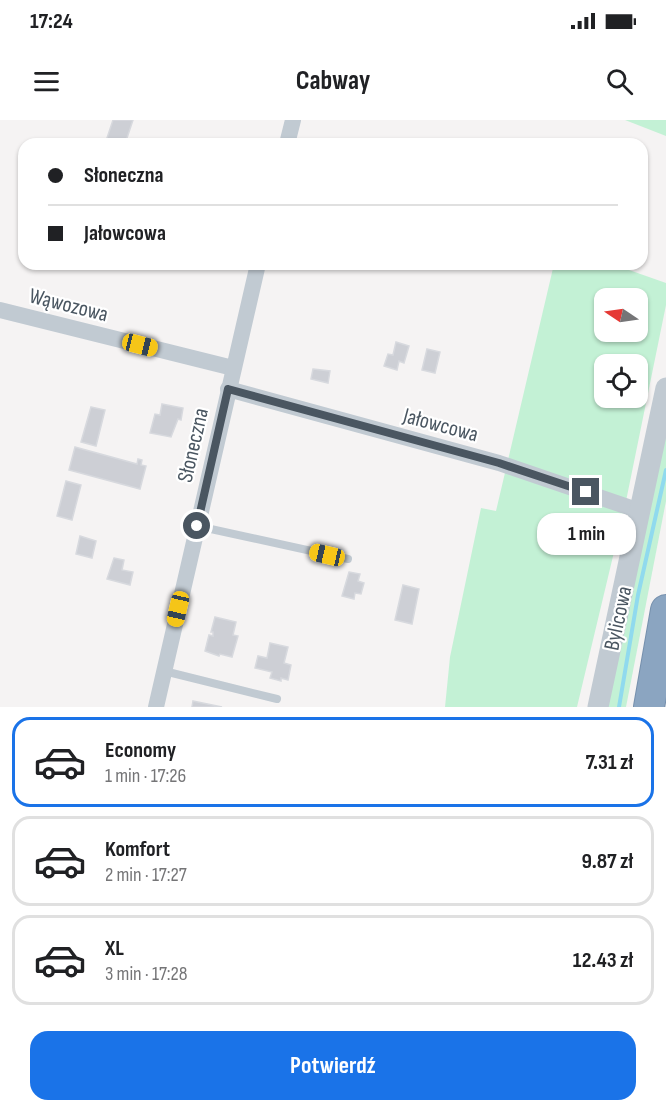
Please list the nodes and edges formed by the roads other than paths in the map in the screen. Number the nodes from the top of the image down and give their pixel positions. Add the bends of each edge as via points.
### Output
1 (293, 120) edge
2 (288, 138) edge
3 (257, 270) edge
4 (0, 310) edge
5 (233, 369) junction
6 (666, 388) edge
7 (228, 389) junction
8 (640, 511) junction
9 (197, 526) junction
10 (348, 560) dead end
11 (666, 610) edge
12 (164, 671) junction
13 (276, 699) dead end
14 (156, 707) edge
15 (598, 707) edge
16 (649, 707) edge

1 - 2 street
3 - 5 street, Słoneczna
4 - 5 street, Wąwozowa
5 - 7 street, Słoneczna
6 - 8 street, Bylicowa
7 - 8 street, Jałowcowa via 499,463
7 - 9 street, Słoneczna
8 - 15 street, Bylicowa
9 - 10 lane
9 - 12 street, Słoneczna
11 - 16 highway
12 - 13 lane
12 - 14 street, Słoneczna

